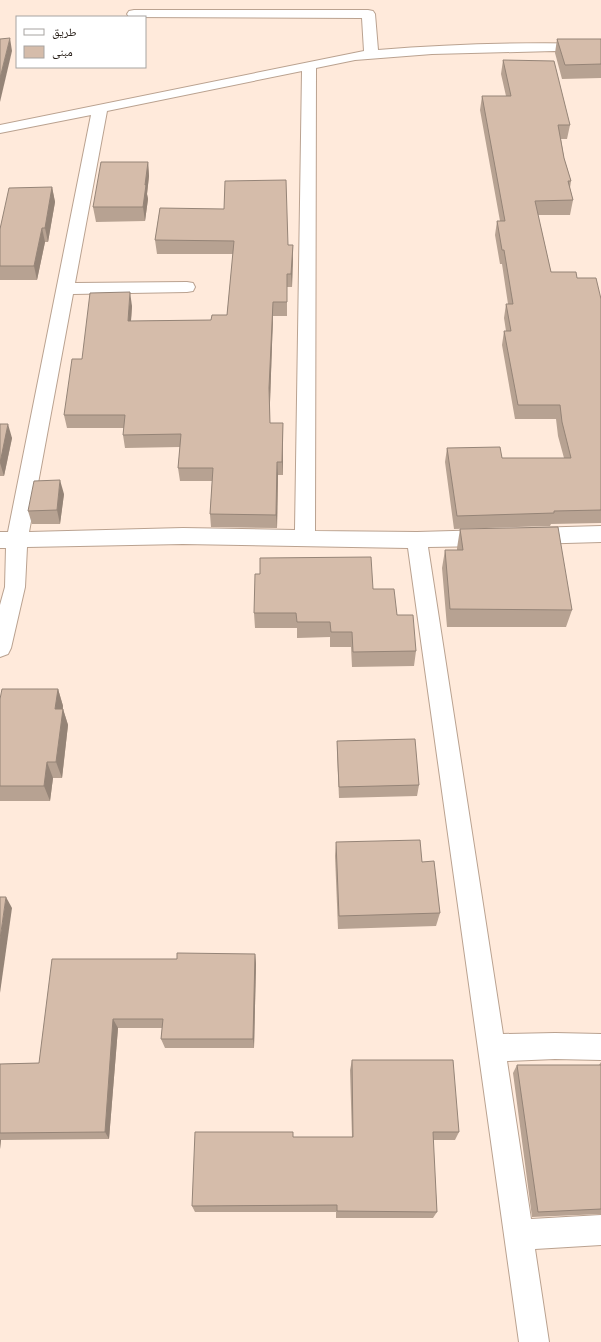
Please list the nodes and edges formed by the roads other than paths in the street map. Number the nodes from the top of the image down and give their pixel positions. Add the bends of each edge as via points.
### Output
1 (134, 14) dead end
2 (601, 48) edge
3 (371, 55) junction
4 (309, 66) junction
5 (100, 108) junction
6 (0, 127) edge
7 (187, 287) dead end
8 (65, 289) junction
9 (601, 534) edge
10 (305, 538) junction
11 (9, 540) edge
12 (417, 540) junction
13 (0, 648) edge
14 (601, 1047) edge
15 (492, 1048) junction
16 (601, 1230) edge
17 (518, 1233) junction
18 (534, 1342) edge

1 - 3 street via 368,14
2 - 3 street via 432,50
3 - 4 street
4 - 5 street
4 - 10 street
5 - 6 street
5 - 8 street
7 - 8 street
8 - 11 street
9 - 12 street
10 - 11 street via 183,536
10 - 12 street
11 - 13 street via 15,587
12 - 15 street
14 - 15 street
15 - 17 street
16 - 17 street
17 - 18 street

